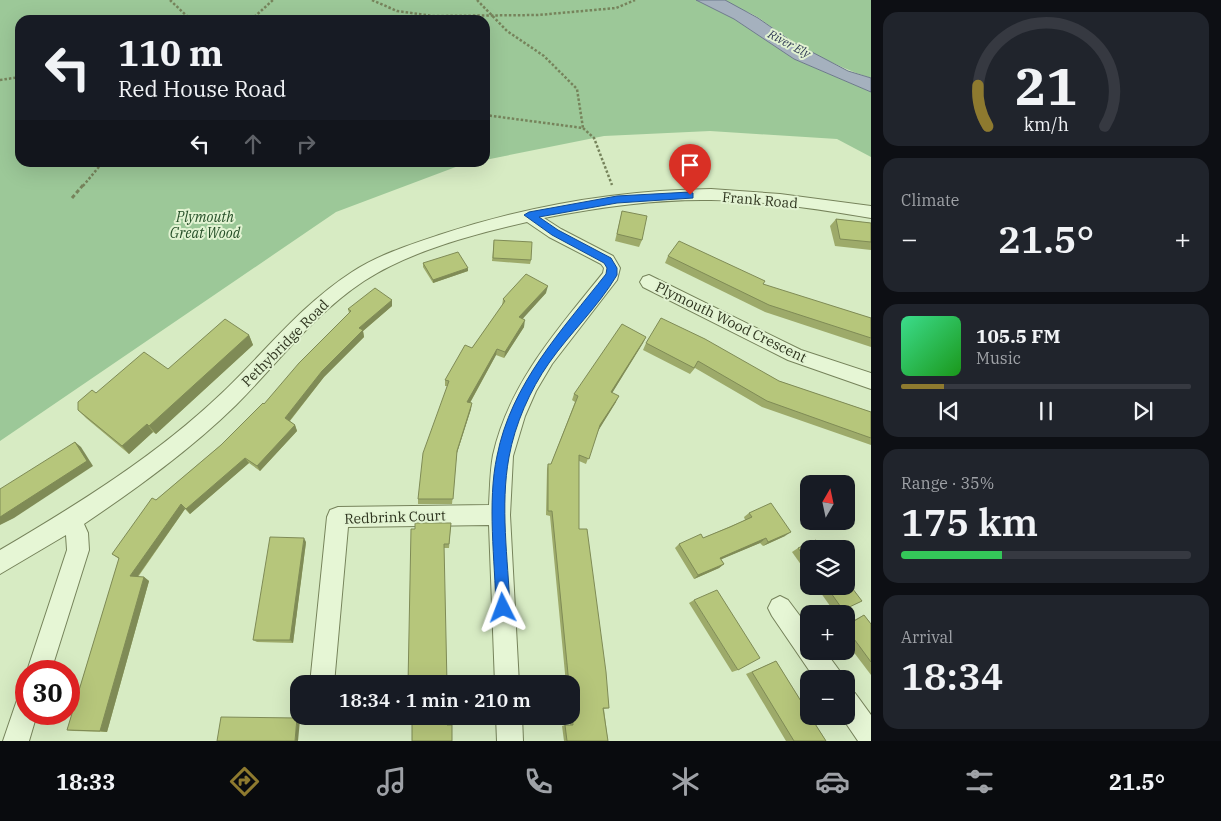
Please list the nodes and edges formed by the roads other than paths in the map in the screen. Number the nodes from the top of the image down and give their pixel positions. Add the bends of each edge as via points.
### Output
1 (871, 212) edge
2 (529, 215) junction
3 (649, 282) dead end
4 (871, 380) edge
5 (499, 514) junction
6 (70, 521) junction
7 (0, 563) edge
8 (780, 608) dead end
9 (800, 637) edge
10 (43, 660) edge
11 (323, 675) edge
12 (507, 675) edge
13 (855, 715) edge
14 (21, 725) edge
15 (509, 725) edge
16 (871, 737) edge
17 (16, 741) edge
18 (510, 741) edge

1 - 2 street, Frank Road via 738,196 690,195 617,200
2 - 5 street via 607,260 612,268 611,275 545,359 528,387 503,456
2 - 6 street, Pethybridge Road via 425,246 358,277 330,298 229,399 166,454
3 - 4 street, Plymouth Wood Crescent via 795,355
5 - 11 street, Redbrink Court via 338,517
5 - 12 street
6 - 7 street, Pethybridge Road
6 - 10 street via 77,533 78,550
8 - 9 street
13 - 16 street
14 - 17 street
15 - 18 street

